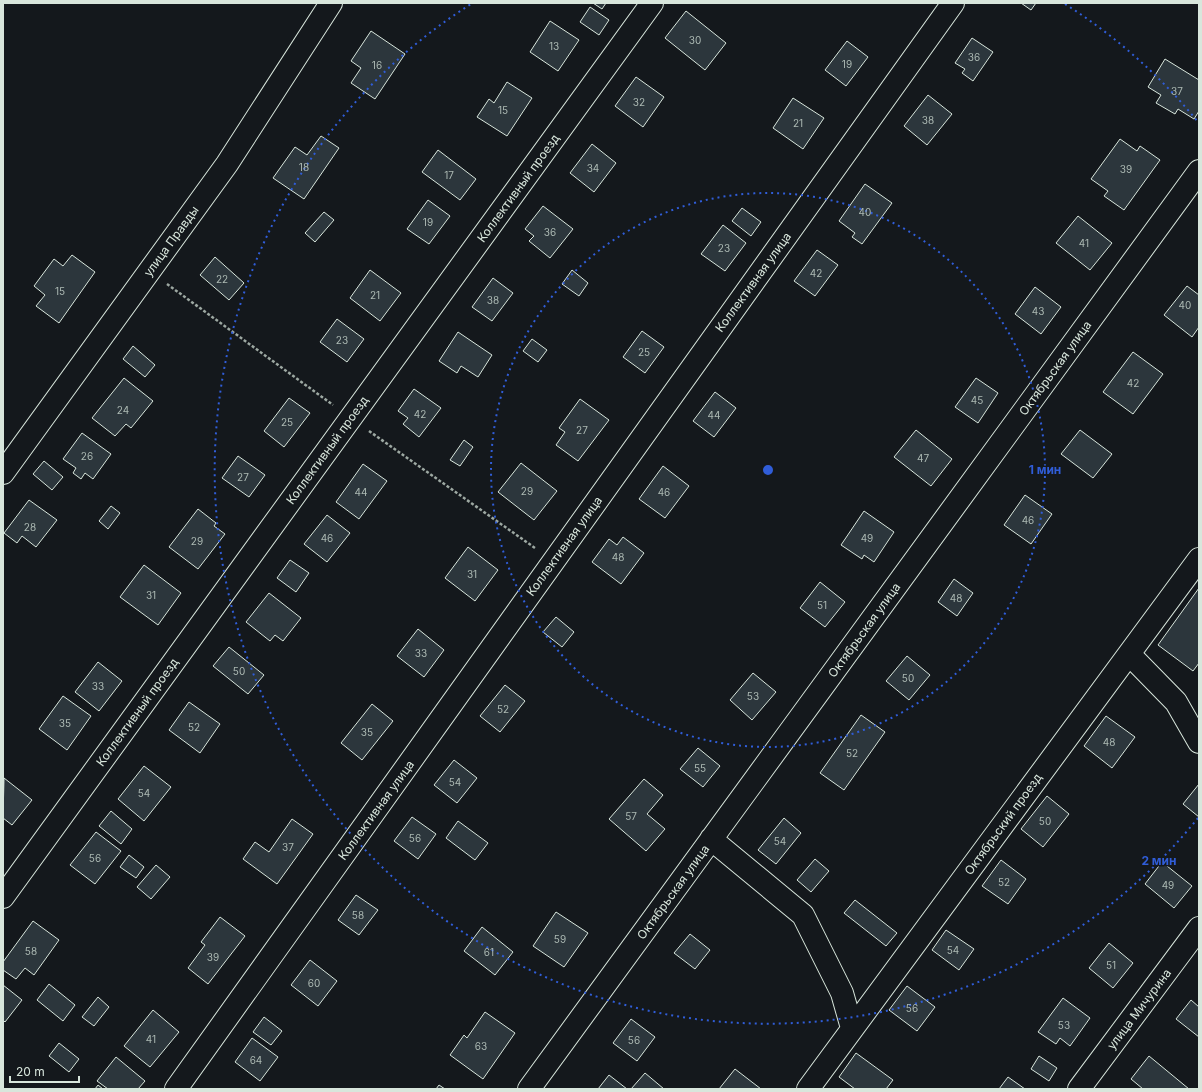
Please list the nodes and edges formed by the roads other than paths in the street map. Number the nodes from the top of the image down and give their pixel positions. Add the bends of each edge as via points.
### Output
1 (331, 3) edge
2 (652, 3) edge
3 (953, 3) edge
4 (1199, 171) edge
5 (3, 473) edge
6 (1199, 560) edge
7 (1129, 654) junction
8 (1199, 742) edge
9 (711, 839) junction
10 (3, 897) edge
11 (1199, 928) edge
12 (852, 1028) junction
13 (176, 1089) edge
14 (529, 1089) edge
15 (808, 1089) edge
16 (1079, 1089) edge

1 - 5 street, улица Правды via 227,164
2 - 10 street, Коллективный проезд
3 - 13 street, Коллективная улица
4 - 9 street, Октябрьская улица
6 - 7 street, Октябрьский проезд
7 - 8 street via 1176,702
7 - 12 street, Октябрьский проезд
9 - 12 street via 803,914 842,993
9 - 14 street, Октябрьская улица
11 - 16 street, улица Мичурина
12 - 15 street, Октябрьский проезд

